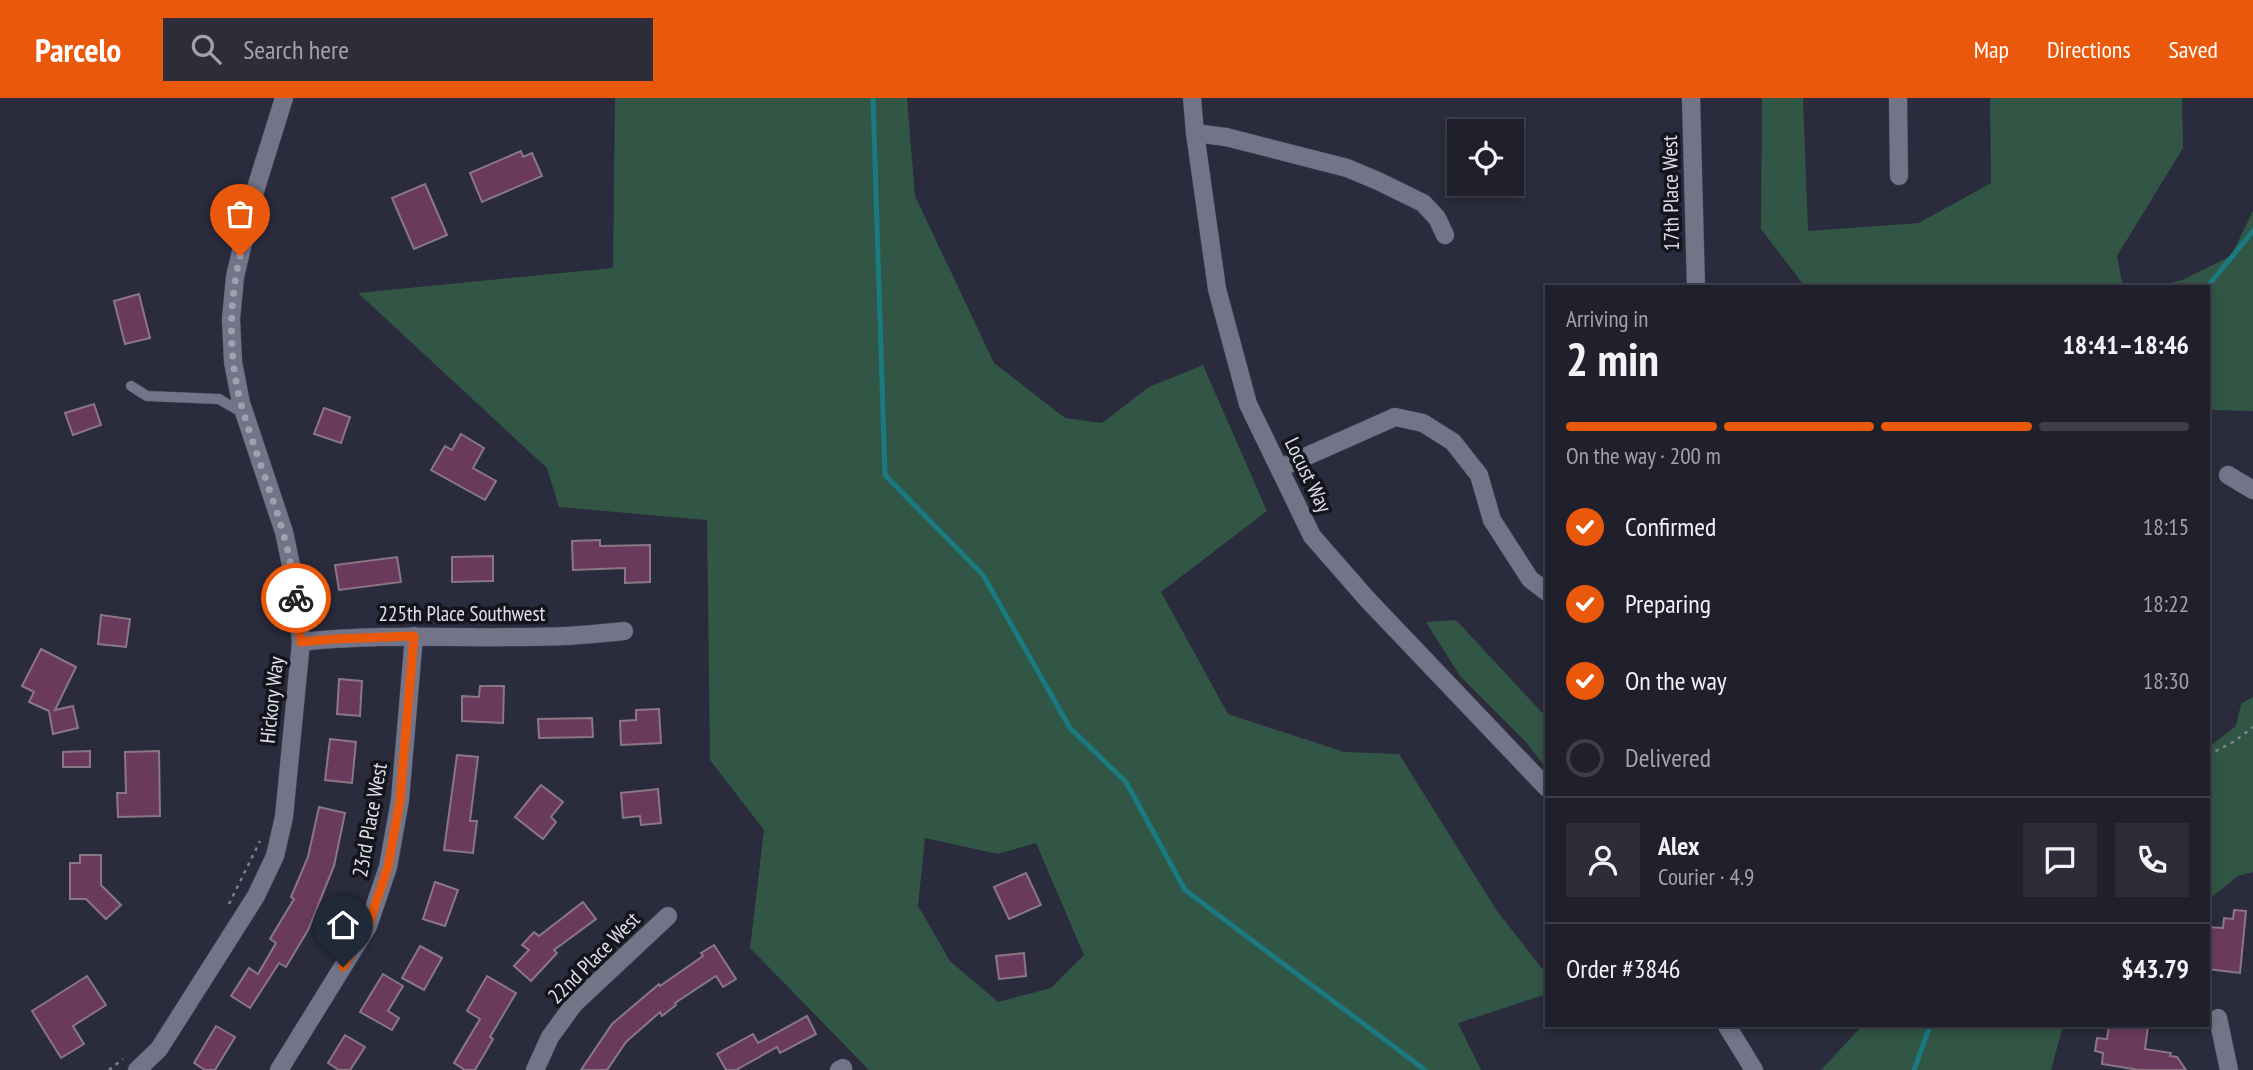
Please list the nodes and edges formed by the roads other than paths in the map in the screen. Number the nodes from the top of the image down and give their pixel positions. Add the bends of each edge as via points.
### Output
1 (284, 98) edge
2 (1192, 98) edge
3 (1691, 98) edge
4 (1898, 98) edge
5 (1195, 133) junction
6 (1899, 176) dead end
7 (1445, 235) dead end
8 (1696, 285) edge
9 (131, 386) dead end
10 (244, 414) junction
11 (1280, 468) junction
12 (2228, 475) dead end
13 (2253, 490) edge
14 (1545, 590) edge
15 (624, 631) dead end
16 (414, 636) junction
17 (301, 642) junction
18 (1545, 786) edge
19 (668, 916) dead end
20 (2218, 1018) dead end
21 (1728, 1027) edge
22 (134, 1062) edge
23 (279, 1070) edge
24 (535, 1070) edge
25 (1754, 1070) edge
26 (2229, 1070) edge

1 - 10 street, Hickory Way via 235,277 233,362
2 - 5 street, Locust Way
3 - 8 street, 17th Place West
4 - 6 street
5 - 7 street via 1347,168 1423,203
5 - 11 street, Locust Way via 1217,289 1248,404
9 - 10 lane via 147,396 211,397
10 - 17 street, Hickory Way via 284,532 295,579
11 - 14 street via 1395,417 1423,423 1453,442 1479,475 1492,520 1530,579
11 - 18 street, Locust Way via 1312,536
12 - 13 street
15 - 16 street, 225th Place Southwest via 565,636
16 - 17 street, 225th Place Southwest
16 - 23 street, 23rd Place West via 400,800 388,867 368,926
17 - 22 street, Hickory Way via 284,817 275,856 256,896 159,1049
19 - 24 street, 22nd Place West via 574,1004 550,1037
20 - 26 street
21 - 25 street

